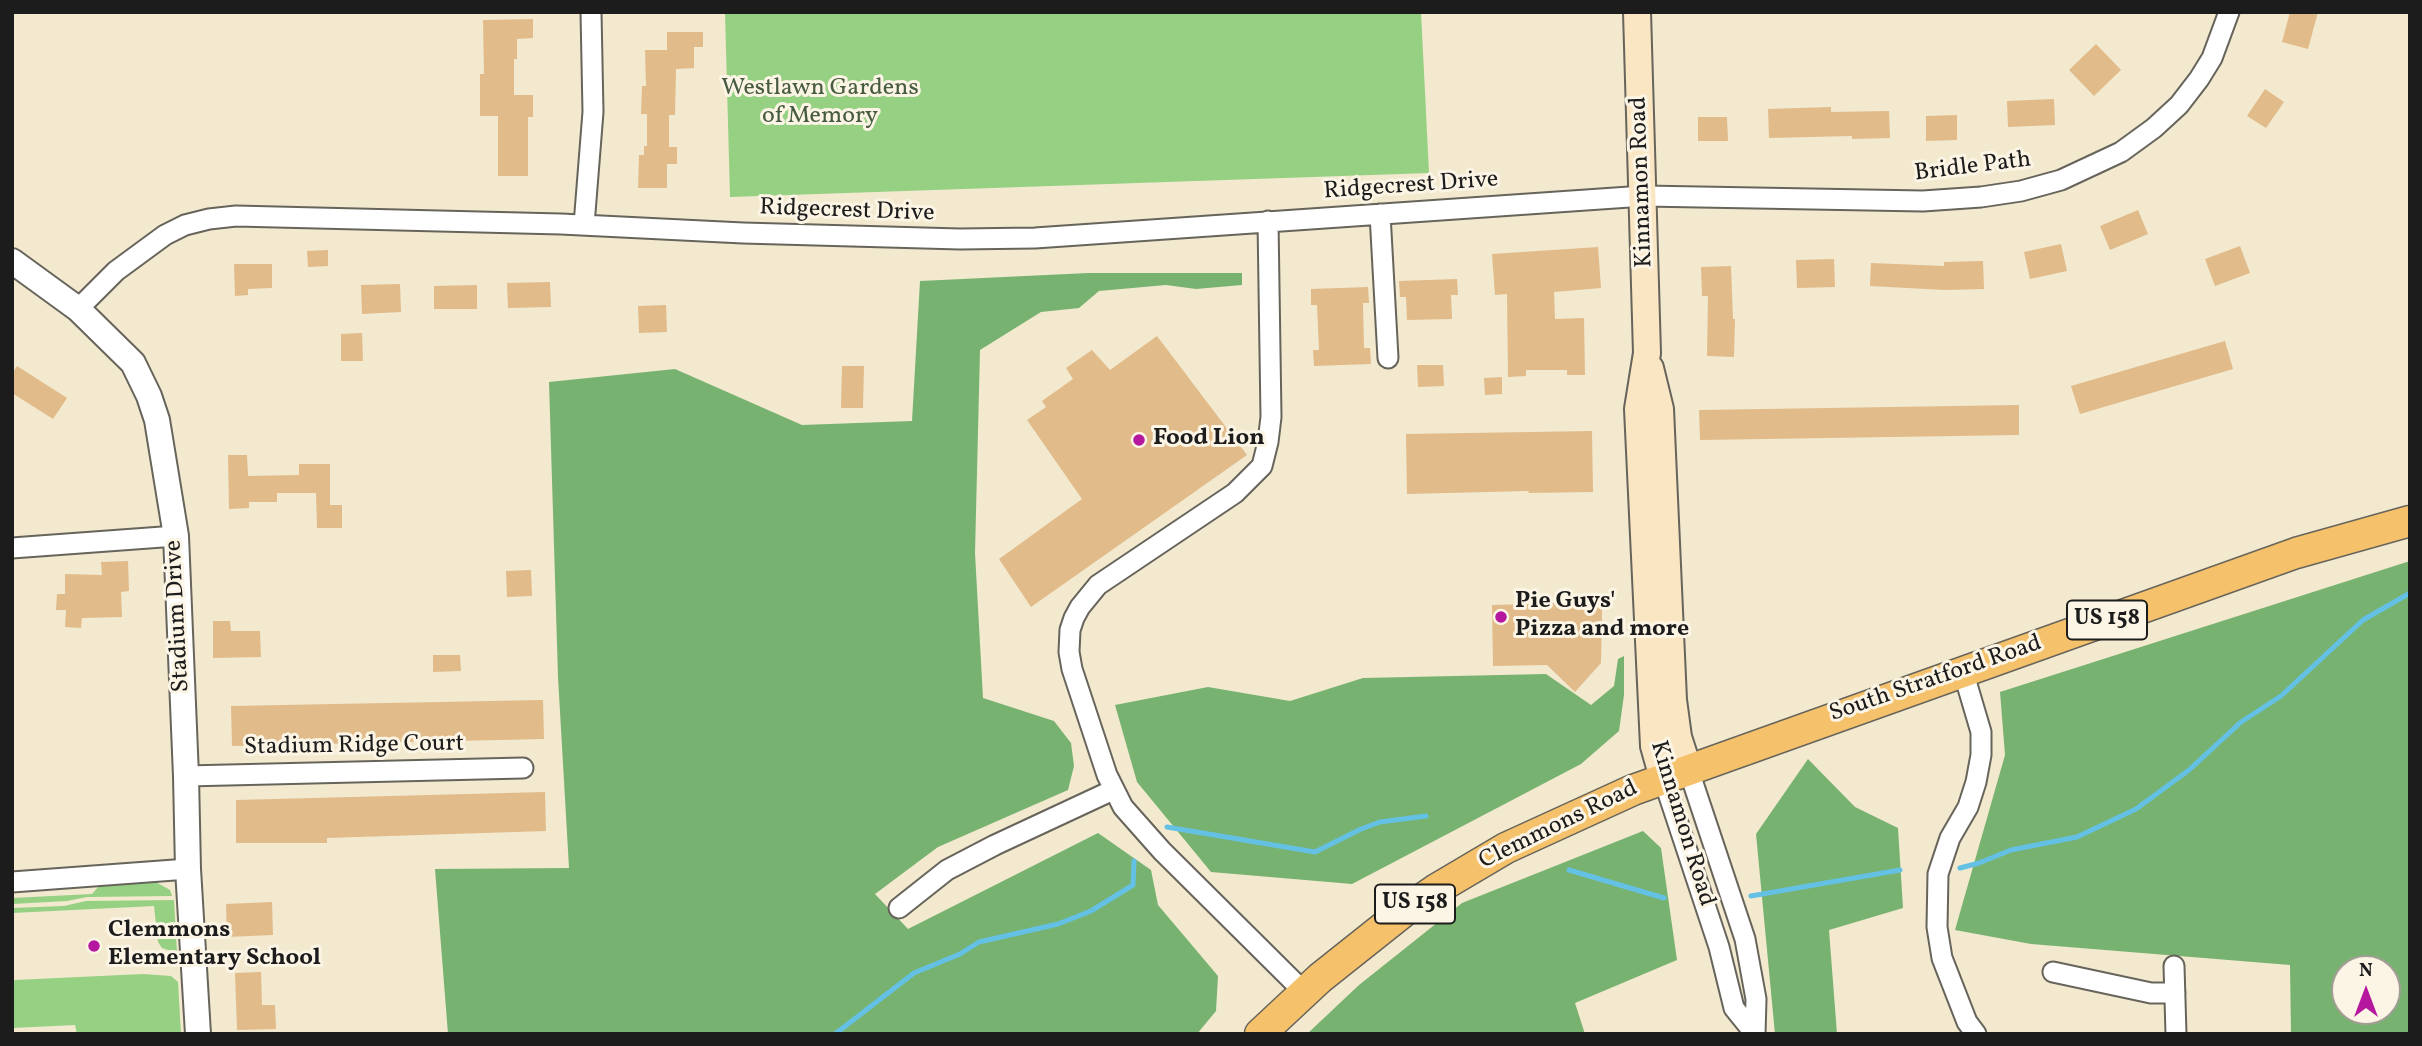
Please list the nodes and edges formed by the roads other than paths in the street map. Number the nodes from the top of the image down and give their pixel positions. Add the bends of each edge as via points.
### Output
1 (591, 12) edge
2 (1637, 12) edge
3 (2229, 12) edge
4 (1644, 196) junction
5 (1380, 214) junction
6 (1268, 221) junction
7 (584, 225) junction
8 (12, 261) edge
9 (78, 309) junction
10 (1388, 358) dead end
11 (2410, 521) edge
12 (176, 536) junction
13 (12, 548) edge
14 (1963, 671) junction
15 (523, 768) dead end
16 (1676, 773) junction
17 (186, 776) junction
18 (1113, 790) junction
19 (188, 869) junction
20 (12, 882) edge
21 (900, 908) dead end
22 (1745, 939) junction
23 (1719, 947) junction
24 (2174, 966) dead end
25 (2053, 972) dead end
26 (1304, 992) junction
27 (2175, 993) junction
28 (198, 1034) edge
29 (1260, 1034) edge
30 (1755, 1034) edge
31 (1976, 1034) edge
32 (2176, 1034) edge

1 - 7 street via 593,112
2 - 4 main road, Kinnamon Road
3 - 4 street, Bridle Path via 2212,58 2179,105 2121,152 2061,180 2021,191 1923,201
4 - 5 street, Ridgecrest Drive
4 - 16 main road, Kinnamon Road via 1647,353 1660,409 1678,737
5 - 6 street, Ridgecrest Drive
5 - 10 street
6 - 7 street, Ridgecrest Drive via 960,239
6 - 18 street via 1271,417 1262,466 1235,493 1098,585 1080,607 1070,630 1072,668
7 - 9 street, Ridgecrest Drive via 292,216 209,219 185,225 136,255
8 - 9 street, Stadium Drive
9 - 12 street, Stadium Drive via 133,363 149,396
11 - 14 main road, South Stratford Road / US 158 via 2296,553
12 - 13 street
12 - 17 street, Stadium Drive
14 - 16 main road, South Stratford Road / US 158
14 - 31 street via 1981,732 1981,755 1968,807 1950,838 1938,874 1937,927 1942,958
15 - 17 street, Stadium Ridge Court
16 - 22 street, Kinnamon Road
16 - 23 street, Kinnamon Road
16 - 26 main road, Clemmons Road / US 158 via 1539,832 1461,874 1403,912
17 - 19 street, Stadium Drive
18 - 21 street via 947,870
18 - 26 street via 1162,851
19 - 20 street
19 - 28 street, Stadium Drive
22 - 23 street
22 - 30 street, Kinnamon Road via 1756,999
23 - 30 street, Kinnamon Road via 1734,1008
24 - 27 street
25 - 27 street via 2151,993
26 - 29 main road, Clemmons Road / US 158
27 - 32 street

